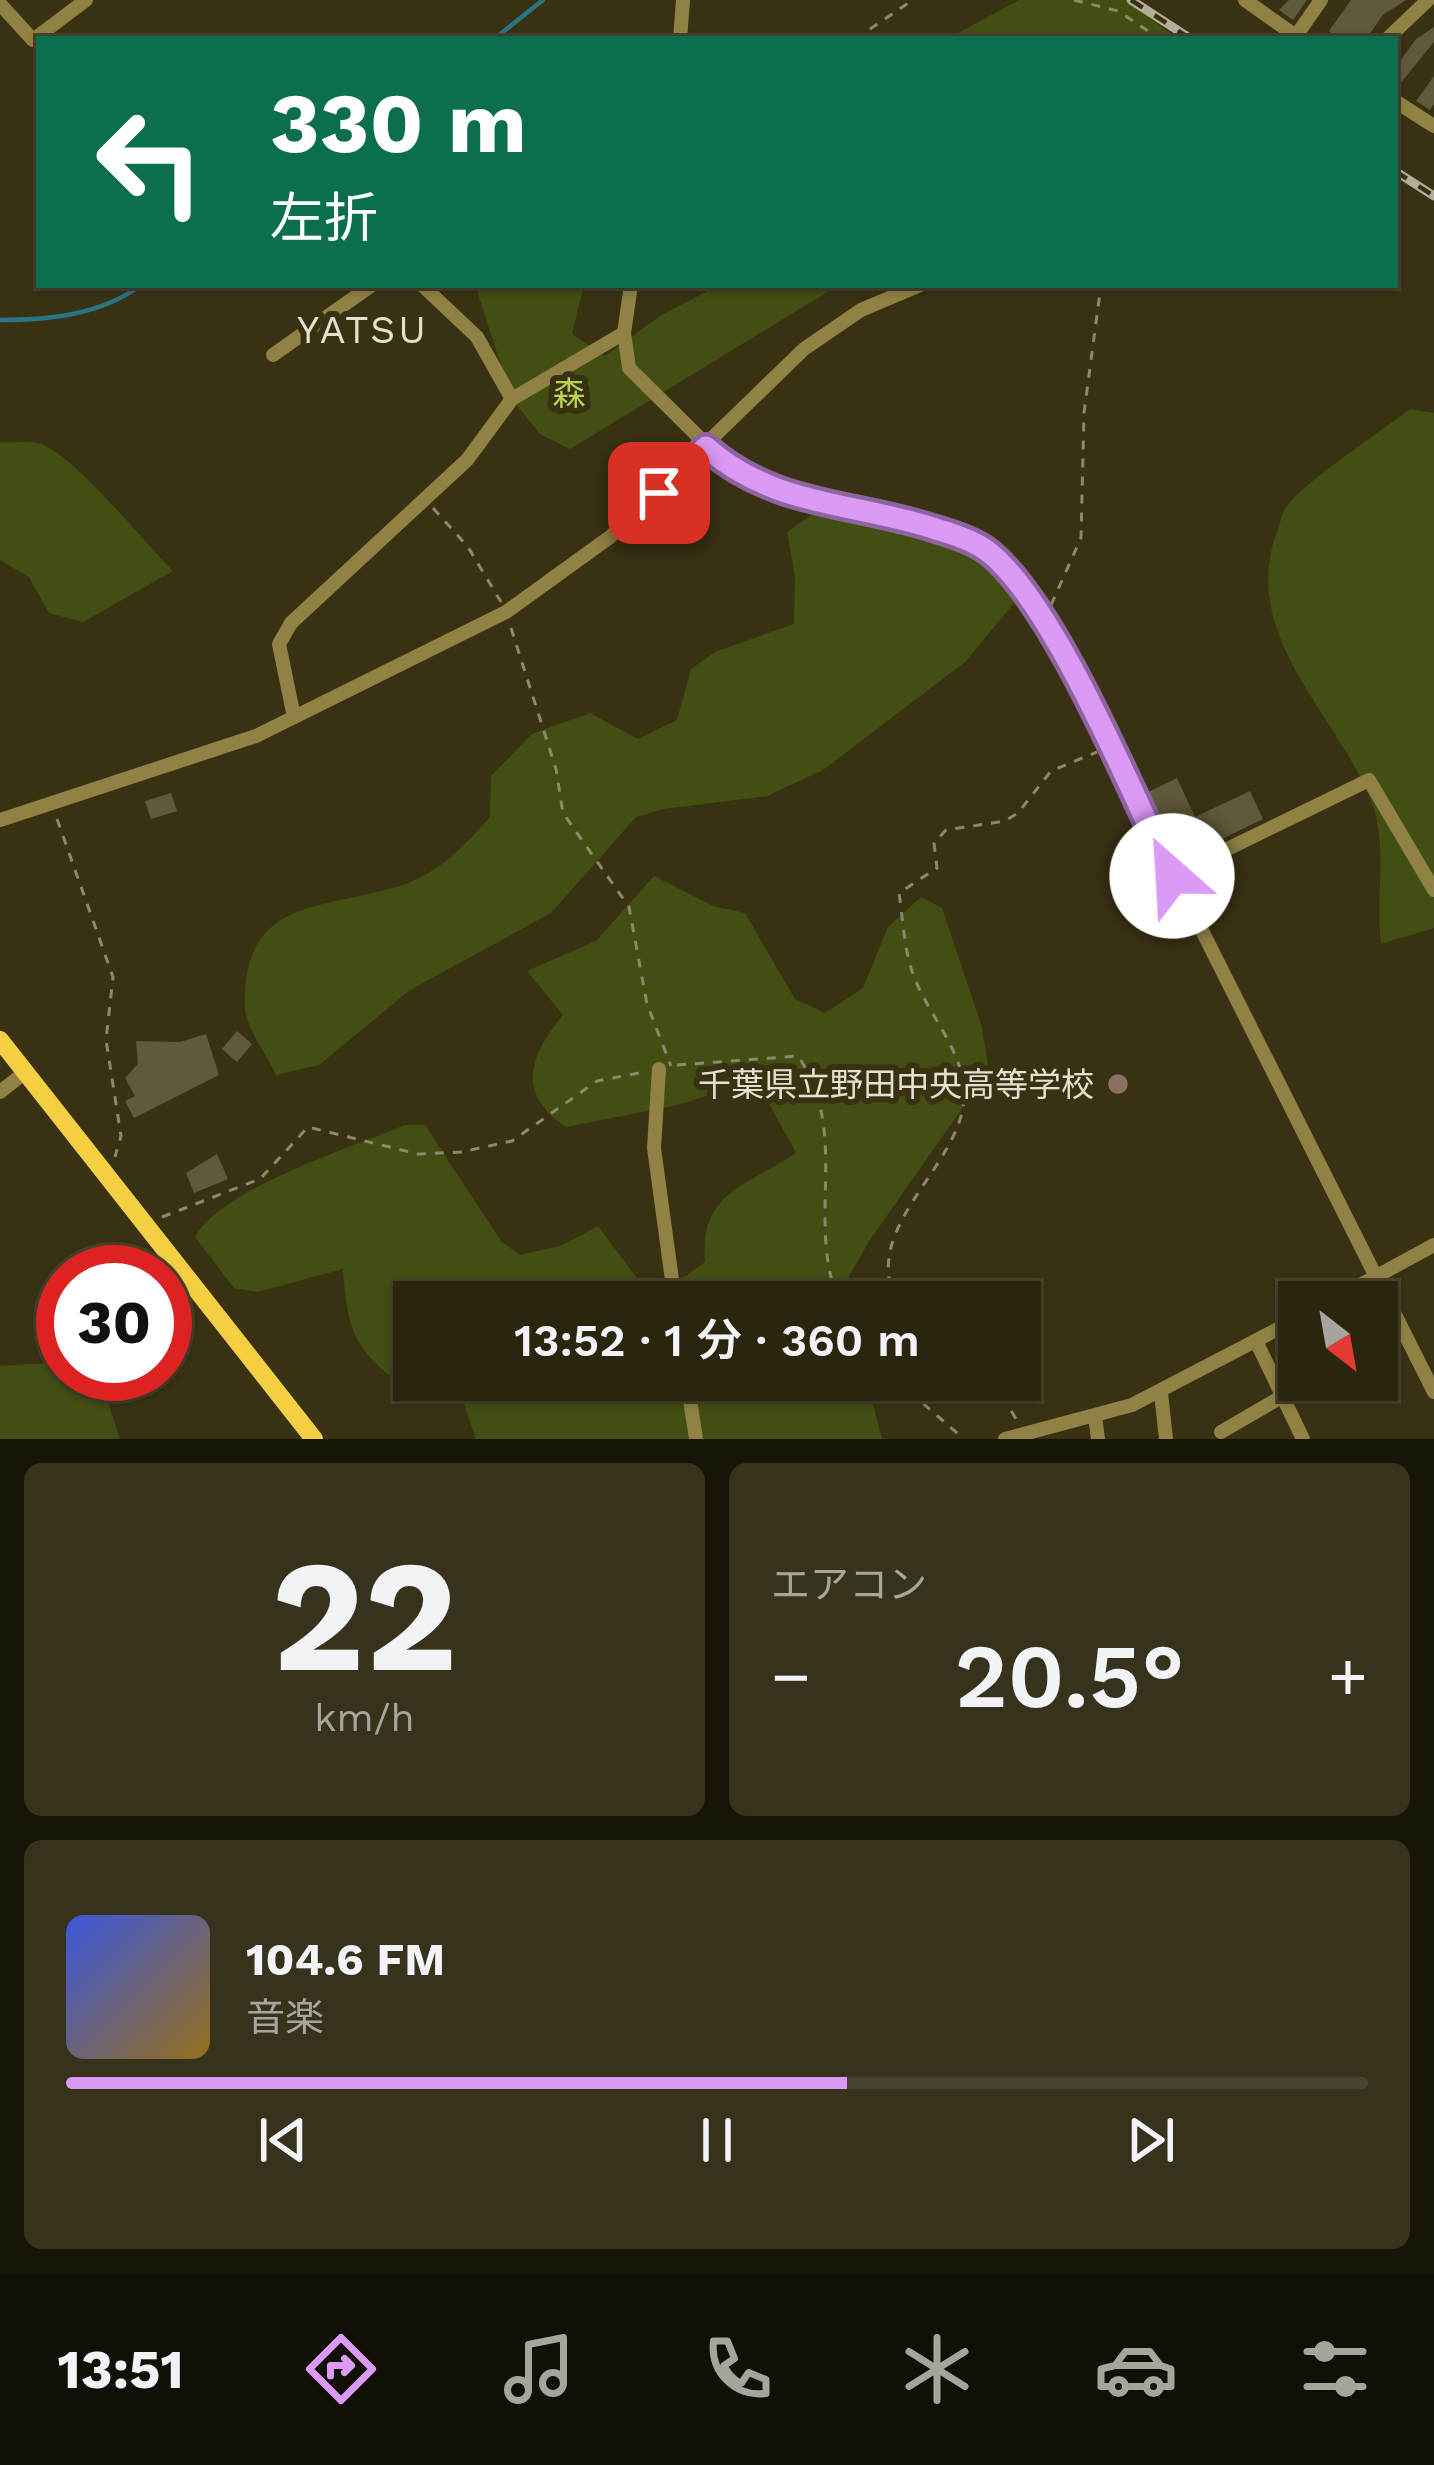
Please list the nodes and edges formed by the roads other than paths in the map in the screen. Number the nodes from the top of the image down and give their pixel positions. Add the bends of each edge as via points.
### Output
1 (86, 0) edge
2 (683, 0) edge
3 (1245, 0) edge
4 (1321, 0) edge
5 (1428, 0) edge
6 (0, 4) edge
7 (45, 36) edge
8 (680, 36) edge
9 (1295, 36) edge
10 (1299, 36) edge
11 (1390, 36) edge
12 (36, 44) edge
13 (1398, 102) edge
14 (1434, 126) edge
15 (368, 288) edge
16 (425, 288) edge
17 (631, 288) edge
18 (913, 288) edge
19 (624, 333) junction
20 (273, 356) dead end
21 (512, 399) junction
22 (706, 447) junction
23 (294, 717) junction
24 (0, 820) edge
25 (1172, 876) junction
26 (1434, 890) edge
27 (0, 1040) edge
28 (666, 1067) road end
29 (23, 1074) junction
30 (0, 1092) edge
31 (1434, 1245) edge
32 (1375, 1277) junction
33 (672, 1281) edge
34 (1368, 1281) edge
35 (1278, 1329) edge
36 (1256, 1341) junction
37 (1278, 1386) edge
38 (1434, 1392) edge
39 (1161, 1393) junction
40 (1278, 1399) edge
41 (690, 1401) edge
42 (1285, 1401) edge
43 (1095, 1416) junction
44 (1221, 1432) dead end
45 (1047, 1434) edge
46 (314, 1439) edge
47 (696, 1439) edge
48 (1005, 1439) edge
49 (1098, 1439) edge
50 (1166, 1439) edge
51 (1304, 1439) edge

1 - 7 street
2 - 8 street
3 - 9 street
4 - 10 street
5 - 11 street
6 - 12 street
13 - 14 street
15 - 20 street
16 - 21 street via 477,337
17 - 19 street
18 - 22 street via 861,310 804,349
19 - 21 street
19 - 22 street via 634,376
21 - 23 street via 467,460 283,633
22 - 23 street via 610,537 506,611
22 - 25 street via 787,496 966,539 1011,574 1045,623
23 - 24 street via 210,754
25 - 26 street via 1369,780
25 - 32 street
27 - 29 main road
28 - 33 street via 654,1148
29 - 30 street
29 - 46 main road
31 - 32 street
32 - 34 street
32 - 38 street
35 - 36 street
36 - 37 street
36 - 39 street
39 - 43 street
39 - 50 street
40 - 44 street
41 - 47 street
42 - 51 street
43 - 45 street
43 - 49 street
45 - 48 street

